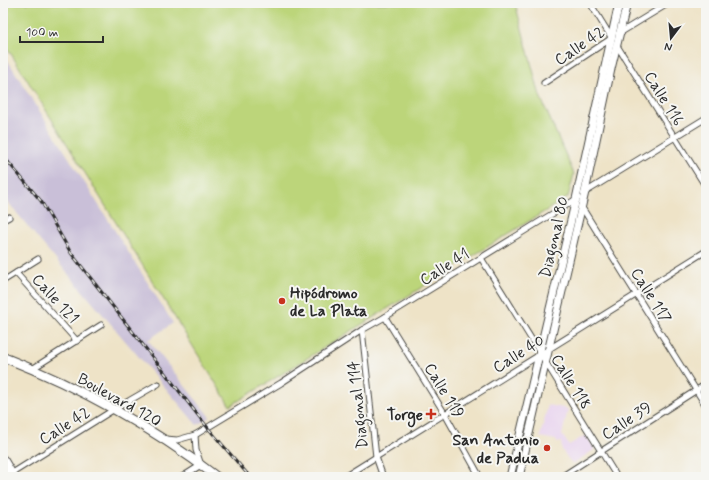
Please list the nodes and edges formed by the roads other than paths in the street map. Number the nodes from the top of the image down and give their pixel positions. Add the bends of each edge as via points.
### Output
1 (590, 3) edge
2 (619, 3) edge
3 (627, 3) edge
4 (669, 3) edge
5 (620, 33) junction
6 (612, 38) junction
7 (617, 46) junction
8 (544, 83) dead end
9 (706, 118) edge
10 (675, 137) junction
11 (706, 187) edge
12 (586, 192) junction
13 (576, 198) junction
14 (582, 207) junction
15 (9, 217) dead end
16 (3, 220) edge
17 (706, 251) edge
18 (481, 258) junction
19 (38, 259) dead end
20 (16, 273) junction
21 (3, 281) edge
22 (636, 294) junction
23 (385, 317) junction
24 (101, 326) dead end
25 (362, 330) junction
26 (77, 341) junction
27 (548, 349) junction
28 (539, 354) junction
29 (3, 357) edge
30 (545, 362) junction
31 (32, 368) junction
32 (158, 384) dead end
33 (706, 384) edge
34 (696, 390) junction
35 (706, 406) edge
36 (113, 410) junction
37 (445, 414) junction
38 (195, 435) junction
39 (163, 439) junction
40 (601, 452) junction
41 (376, 457) junction
42 (3, 460) edge
43 (201, 465) junction
44 (10, 476) edge
45 (182, 477) edge
46 (216, 477) edge
47 (344, 477) edge
48 (383, 477) edge
49 (480, 477) edge
50 (510, 477) edge
51 (519, 477) edge
52 (561, 477) edge
53 (617, 477) edge

1 - 6 street, Calle 116
2 - 6 main road, Diagonal 80
3 - 5 main road, Diagonal 80
4 - 5 street, Calle 42
5 - 6 street, Calle 42
5 - 7 main road, Diagonal 80
6 - 7 street, Calle 116
6 - 8 street, Calle 42
6 - 13 main road, Diagonal 80
7 - 10 street, Calle 116
7 - 12 main road, Diagonal 80
9 - 10 street, Calle 41
10 - 11 street, Calle 116
10 - 12 street, Calle 41
12 - 13 street, Calle 41
12 - 14 main road, Diagonal 80
13 - 14 street, Calle 117
13 - 18 street, Calle 41
13 - 28 main road, Diagonal 80
14 - 22 street, Calle 117
14 - 27 main road, Diagonal 80
15 - 16 street
17 - 22 street, Calle 40
18 - 23 street, Calle 41
18 - 28 street, Calle 118
19 - 20 street
20 - 21 street
20 - 26 street, Calle 121
22 - 27 street, Calle 40
22 - 34 street, Calle 117
23 - 25 street, Calle 41
23 - 37 street, Calle 119
24 - 26 street
25 - 38 street, Calle 41
25 - 41 street, Diagonal 114
26 - 31 street
27 - 28 street, Calle 40
27 - 30 main road, Diagonal 80
28 - 30 street, Calle 118
28 - 37 street, Calle 40
28 - 50 main road, Diagonal 80
29 - 31 main road, Boulevard 120
30 - 40 street, Calle 118
30 - 51 main road, Diagonal 80
31 - 36 main road, Boulevard 120
32 - 36 street, Calle 42
33 - 34 street, Calle 39
34 - 35 street, Calle 117
34 - 40 street, Calle 39
36 - 39 main road, Boulevard 120
36 - 44 street, Calle 42
37 - 41 street, Calle 40
37 - 49 street, Calle 119
38 - 39 street, Calle 41 via 177,440
38 - 43 street
39 - 43 main road, Boulevard 120
40 - 52 street, Calle 39
40 - 53 street, Calle 118
41 - 47 street, Calle 40
41 - 48 street, Diagonal 114
42 - 44 highway
43 - 45 street
43 - 46 main road, Boulevard 120

